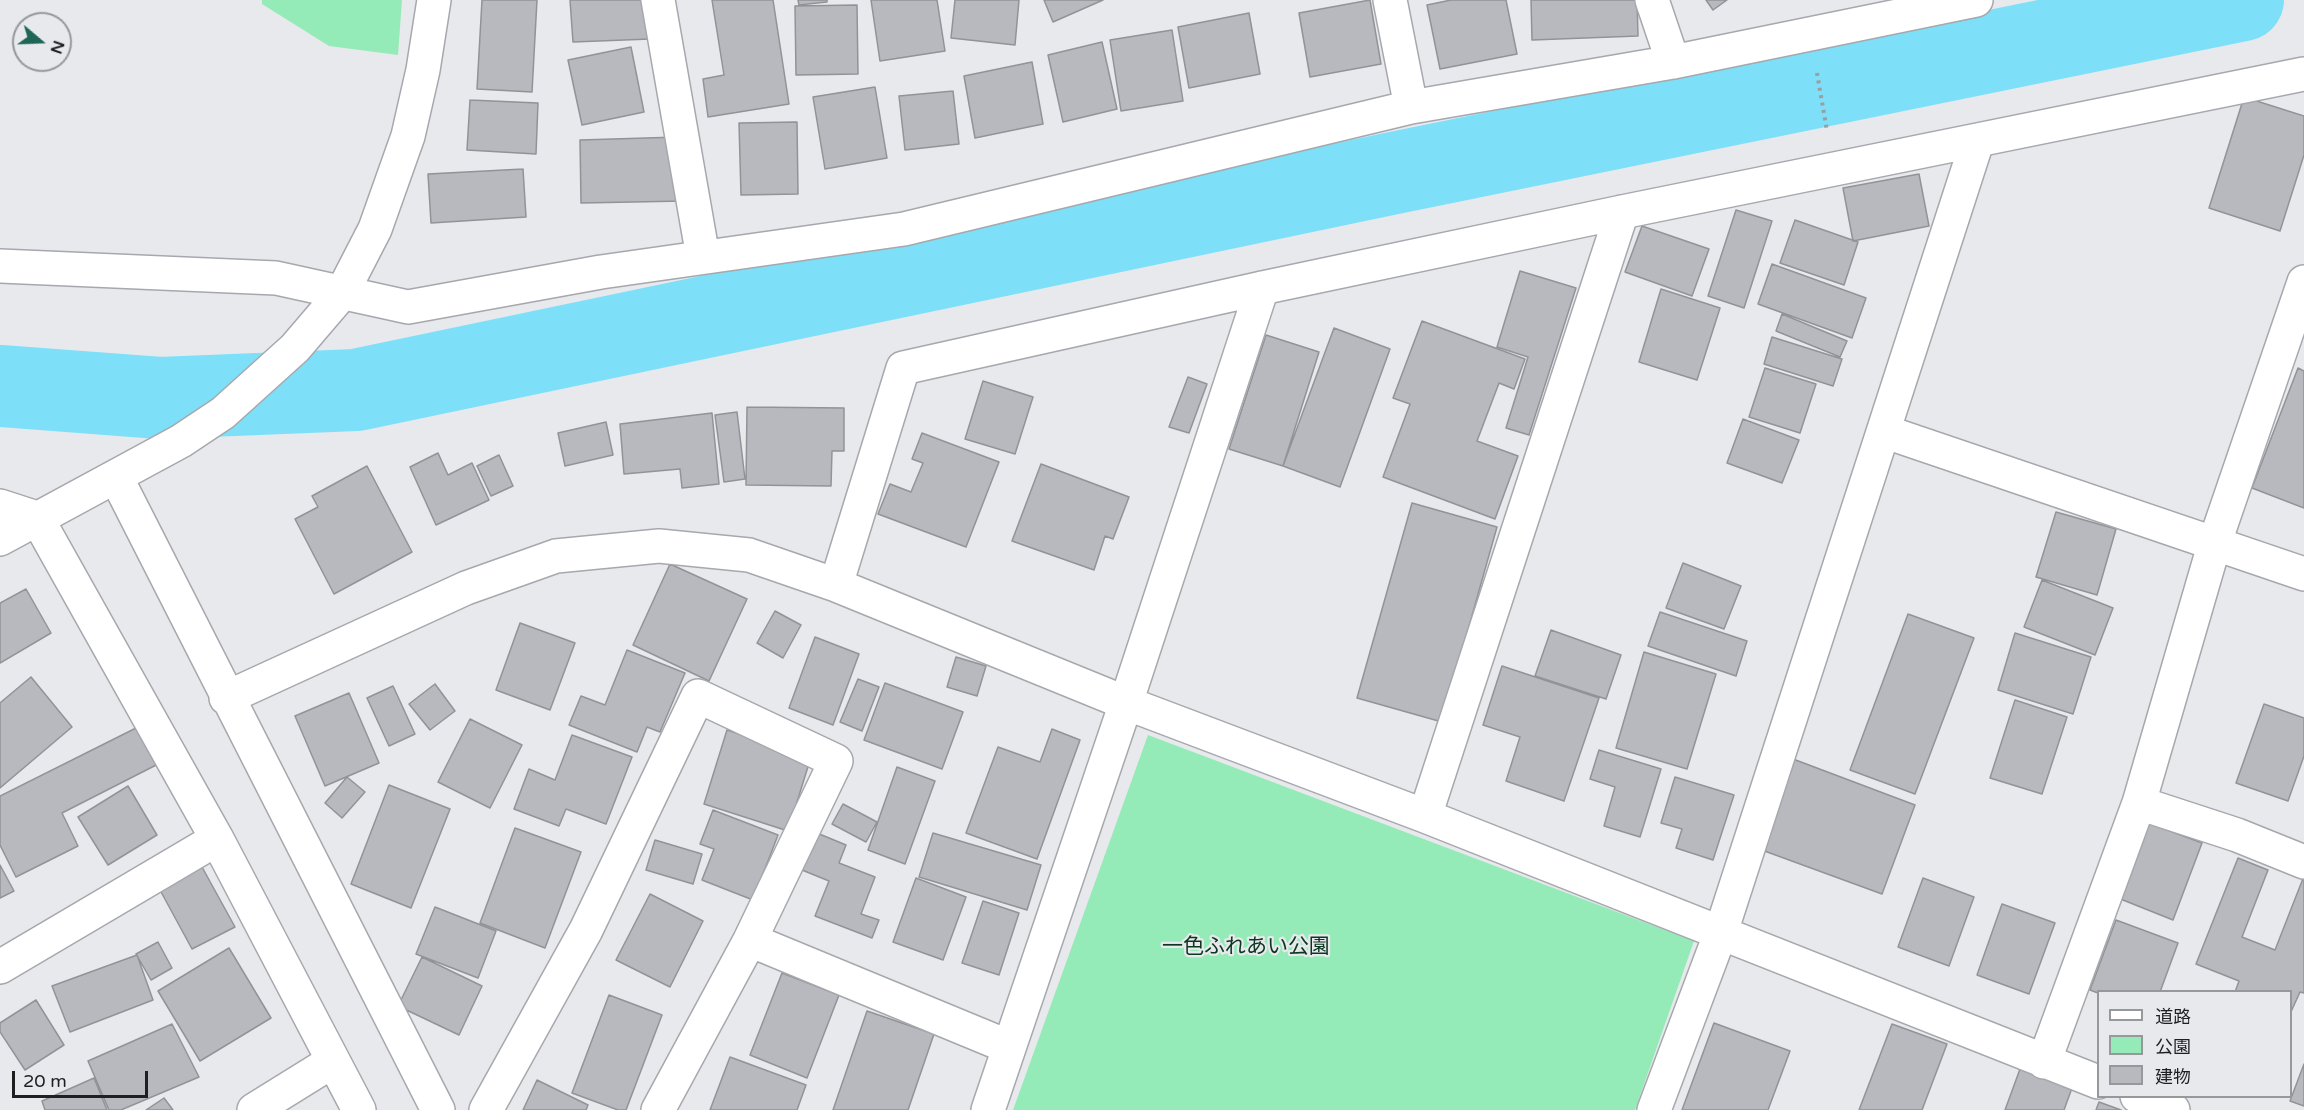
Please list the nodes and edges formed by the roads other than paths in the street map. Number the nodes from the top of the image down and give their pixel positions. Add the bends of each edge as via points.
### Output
1 (434, 0) edge
2 (658, 0) edge
3 (1390, 0) edge
4 (1652, 0) edge
5 (1976, 0) edge
6 (1673, 62) junction
7 (2304, 74) edge
8 (1411, 107) junction
9 (1977, 142) junction
10 (1622, 212) junction
11 (703, 257) junction
12 (0, 266) edge
13 (2304, 282) edge
14 (1262, 288) junction
15 (342, 293) junction
16 (1886, 432) junction
17 (116, 477) junction
18 (0, 506) edge
19 (37, 518) junction
20 (0, 538) edge
21 (2215, 542) junction
22 (2304, 574) edge
23 (836, 585) junction
24 (226, 698) junction
25 (1126, 703) junction
26 (2139, 803) junction
27 (1425, 816) junction
28 (217, 839) junction
29 (2304, 862) edge
30 (1721, 932) junction
31 (750, 940) junction
32 (0, 967) edge
33 (1010, 1047) junction
34 (333, 1061) junction
35 (2044, 1062) junction
36 (2097, 1082) edge
37 (2142, 1098) edge
38 (254, 1110) edge
39 (359, 1110) edge
40 (438, 1110) edge
41 (486, 1110) edge
42 (658, 1110) edge
43 (988, 1110) edge
44 (1654, 1110) edge
45 (2173, 1110) edge

1 - 15 street via 408,136 375,229
2 - 11 street
3 - 8 street
4 - 6 street
5 - 6 street
6 - 8 street
7 - 9 street
8 - 11 street via 904,229
9 - 10 street
9 - 16 street
10 - 14 street
10 - 27 street
11 - 15 street via 408,307
12 - 15 street via 276,278
13 - 21 street
14 - 23 street via 903,368
14 - 25 street
15 - 17 street via 294,348 223,413
16 - 21 street
16 - 30 street
17 - 19 street
17 - 24 street
18 - 19 street
19 - 20 street
19 - 28 street
21 - 22 street
21 - 26 street
23 - 24 street via 749,555 659,546 556,556 466,588
23 - 25 street
24 - 40 street
25 - 27 street
25 - 33 street
26 - 29 street
26 - 35 street
27 - 30 street
28 - 32 street
28 - 34 street
30 - 35 street
30 - 44 street
31 - 33 street
31 - 41 street via 836,761 698,696 586,930
31 - 42 street
33 - 43 street
34 - 38 street
34 - 39 street
35 - 36 street
37 - 45 street

